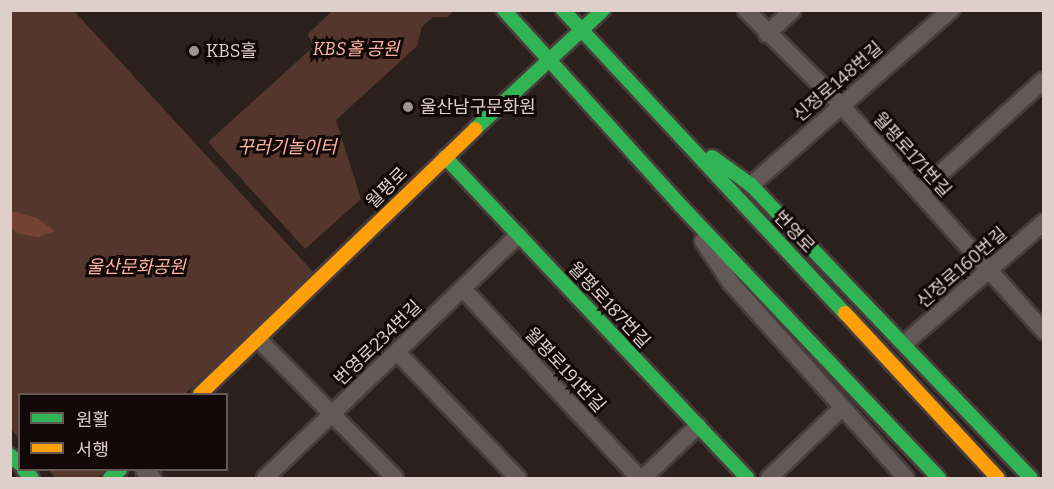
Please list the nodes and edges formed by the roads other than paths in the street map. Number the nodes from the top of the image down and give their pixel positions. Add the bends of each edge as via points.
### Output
1 (504, 10) edge
2 (563, 10) edge
3 (603, 10) edge
4 (746, 10) edge
5 (793, 10) edge
6 (951, 10) edge
7 (581, 30) junction
8 (767, 34) junction
9 (549, 59) junction
10 (1044, 80) edge
11 (841, 105) junction
12 (673, 130) junction
13 (445, 157) junction
14 (751, 185) junction
15 (920, 192) junction
16 (680, 205) junction
17 (1044, 222) edge
18 (518, 235) junction
19 (988, 271) junction
20 (463, 289) junction
21 (1044, 331) edge
22 (258, 339) junction
23 (905, 343) junction
24 (397, 352) junction
25 (201, 393) edge
26 (842, 408) junction
27 (332, 414) junction
28 (698, 426) junction
29 (271, 476) edge
30 (395, 478) edge
31 (518, 478) edge
32 (641, 478) edge
33 (747, 478) edge
34 (769, 478) edge
35 (906, 478) edge
36 (939, 478) edge
37 (998, 478) edge
38 (1031, 478) edge

1 - 9 main road
2 - 7 main road, 번영로
3 - 7 main road, 월평로
4 - 8 street, 월평로171번길
5 - 8 street
6 - 11 street, 신정로148번길
7 - 9 main road, 월평로
7 - 12 main road, 번영로
8 - 11 street, 월평로171번길
9 - 13 main road, 월평로
9 - 16 main road
10 - 15 street
11 - 14 street, 신정로148번길
11 - 15 street, 월평로171번길
12 - 14 main road
12 - 37 main road, 번영로
13 - 18 main road, 월평로187번길
13 - 22 main road, 월평로
14 - 23 main road
15 - 19 street, 월평로171번길
16 - 26 street via 731,283
16 - 36 main road
17 - 19 street, 신정로160번길
18 - 20 street, 번영로234번길
18 - 28 main road, 월평로187번길
19 - 21 street, 월평로171번길
19 - 23 street, 신정로160번길
20 - 24 street, 번영로234번길
20 - 32 street, 월평로191번길
22 - 25 main road, 월평로
22 - 27 street
23 - 38 main road
24 - 27 street, 번영로234번길
24 - 31 street
26 - 34 street
26 - 35 street
27 - 29 street, 번영로234번길
27 - 30 street
28 - 32 street
28 - 33 main road, 월평로187번길

